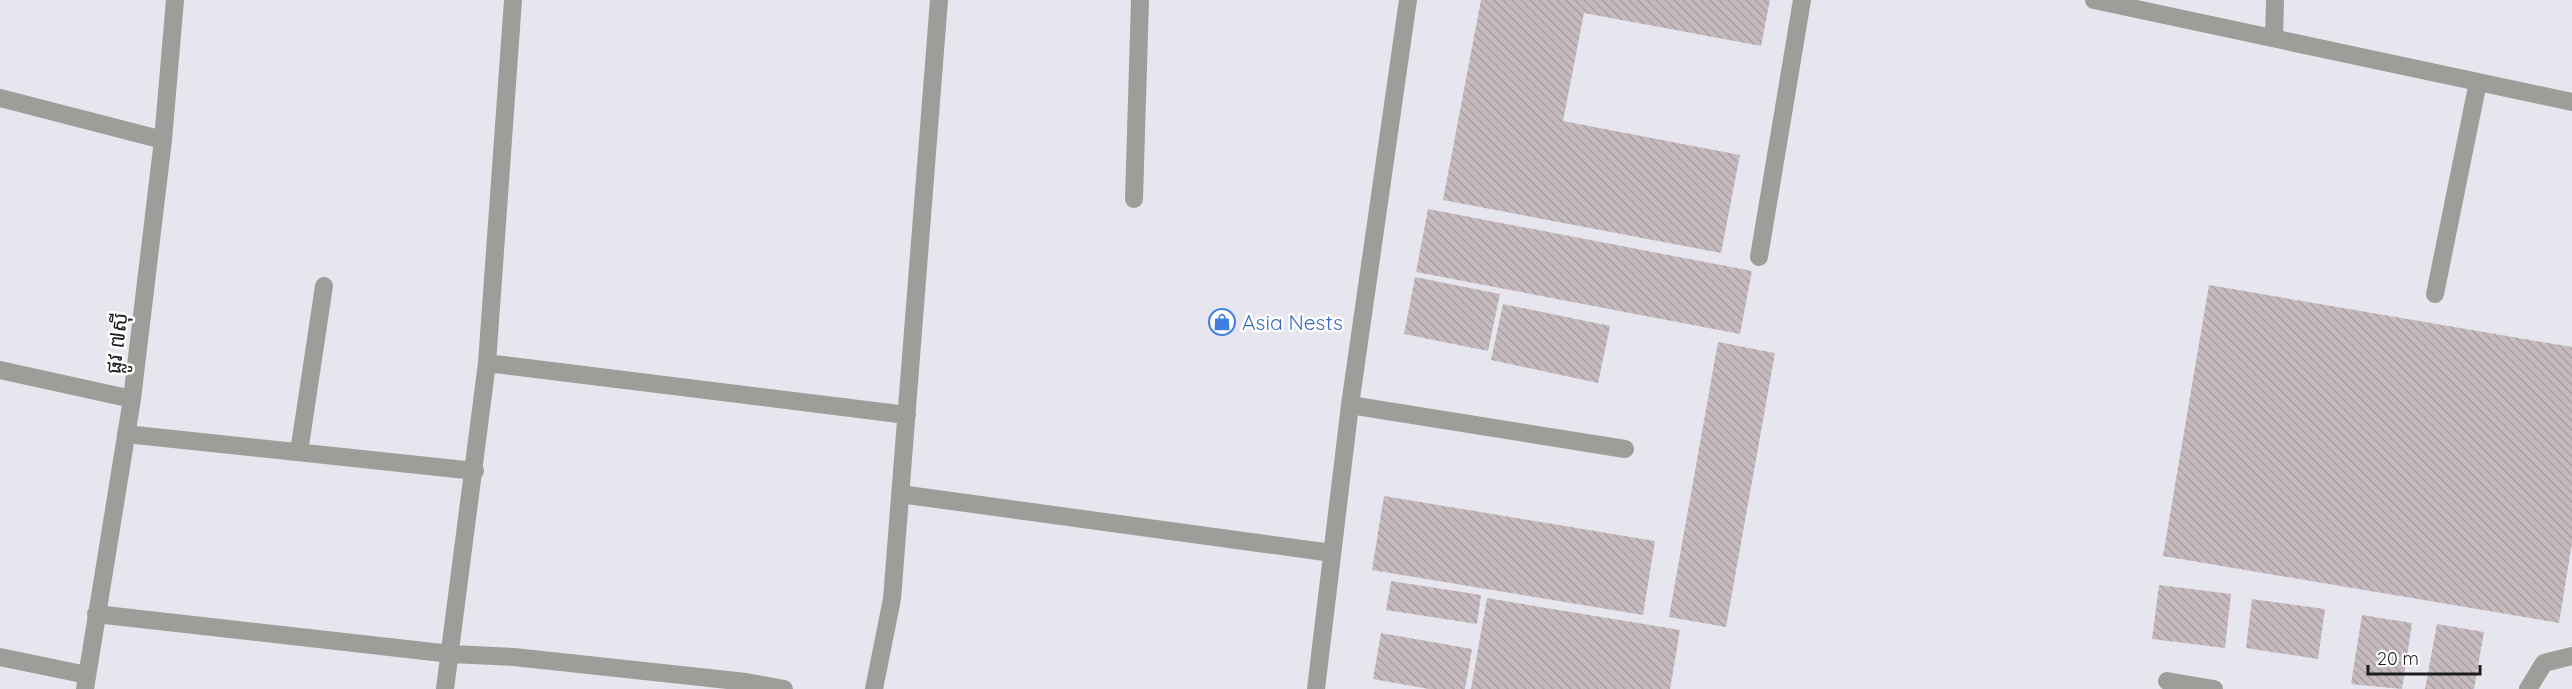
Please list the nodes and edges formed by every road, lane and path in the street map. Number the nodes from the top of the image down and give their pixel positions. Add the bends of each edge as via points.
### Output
1 (175, 0) edge
2 (513, 0) edge
3 (939, 0) edge
4 (1140, 0) edge
5 (1408, 0) edge
6 (1802, 0) edge
7 (2094, 0) edge
8 (2275, 0) edge
9 (2274, 38) junction
10 (2478, 82) junction
11 (0, 98) edge
12 (2572, 102) edge
13 (163, 140) junction
14 (1134, 199) dead end
15 (1759, 257) dead end
16 (324, 286) dead end
17 (2435, 294) dead end
18 (487, 363) junction
19 (0, 370) edge
20 (132, 399) junction
21 (1350, 405) junction
22 (907, 415) junction
23 (126, 434) junction
24 (1625, 449) dead end
25 (299, 453) junction
26 (475, 471) junction
27 (900, 494) junction
28 (1332, 553) junction
29 (96, 614) junction
30 (451, 654) junction
31 (2572, 656) edge
32 (0, 657) edge
33 (2167, 681) dead end
34 (86, 682) edge
35 (445, 689) edge
36 (784, 689) edge
37 (874, 689) edge
38 (1316, 689) edge
39 (2214, 689) edge
40 (2528, 689) edge

1 - 13 street, ផ្លូវ ៧ស៊ី
2 - 18 street
3 - 22 street
4 - 14 street
5 - 21 street
6 - 15 street
7 - 9 street
8 - 9 street
9 - 10 street
10 - 12 street
10 - 17 street
11 - 13 street
13 - 20 street, ផ្លូវ ៧ស៊ី
16 - 25 street
18 - 22 street
18 - 26 street
19 - 20 street
20 - 23 street, ផ្លូវ ៧ស៊ី
21 - 24 street
21 - 28 street
22 - 27 street
23 - 25 street
23 - 29 street, ផ្លូវ ៧ស៊ី
25 - 26 street
26 - 30 street
27 - 28 street
27 - 37 street via 892,599
28 - 38 street
29 - 30 street
29 - 34 street, ផ្លូវ ៧ស៊ី
30 - 35 street
30 - 36 street via 513,657
31 - 40 street via 2544,663
32 - 34 street
33 - 39 street

